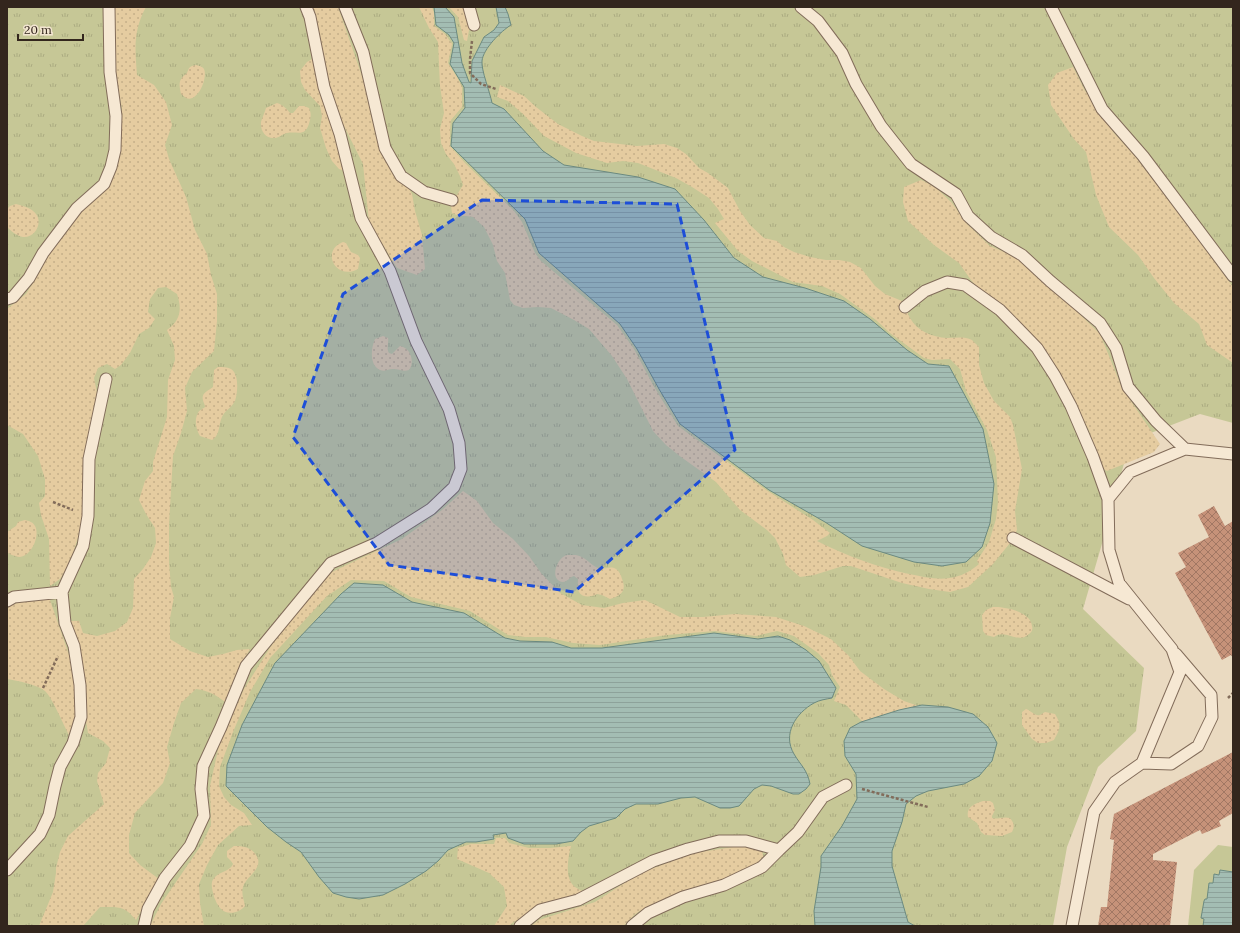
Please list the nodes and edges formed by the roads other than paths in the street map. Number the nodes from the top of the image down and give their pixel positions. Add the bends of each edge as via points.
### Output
1 (109, 7) edge
2 (306, 7) edge
3 (345, 7) edge
4 (469, 7) edge
5 (800, 7) edge
6 (1051, 7) edge
7 (474, 25) road end
8 (452, 200) dead end
9 (1233, 276) edge
10 (7, 300) edge
11 (905, 307) dead end
12 (106, 379) dead end
13 (1185, 449) junction
14 (1233, 454) edge
15 (1108, 499) junction
16 (1013, 538) dead end
17 (62, 592) junction
18 (1133, 601) junction
19 (7, 602) edge
20 (1172, 649) junction
21 (1142, 763) junction
22 (846, 784) road end
23 (779, 850) junction
24 (7, 870) edge
25 (144, 926) edge
26 (520, 926) edge
27 (632, 926) edge
28 (1072, 926) edge

1 - 10 lane via 110,72 116,116 115,150 111,167 104,184 77,208 43,253 29,278 14,297
2 - 25 lane via 324,87 340,134 361,218 390,270 416,341 449,409 459,443 461,469 454,487 431,509 377,543 331,563 246,666 203,766 201,789 204,816 190,846 165,878 148,909
3 - 8 lane via 363,52 385,148 401,176 424,192
4 - 7 lane
5 - 13 lane via 818,21 842,53 856,84 881,126 911,164 956,194 968,216 991,236 1022,255 1100,323 1116,348 1128,387 1156,421
6 - 9 lane via 1102,109 1143,156
11 - 15 lane via 925,291 947,282 965,285 1000,310 1037,348 1055,376 1093,457
12 - 17 lane via 89,459 88,516 83,546
13 - 14 lane
13 - 15 lane via 1130,472
15 - 18 lane via 1108,550 1119,583
16 - 18 lane
17 - 19 lane via 14,597
17 - 24 lane via 65,623 77,662 82,717 73,743 60,767 49,814 40,834
18 - 20 lane
20 - 21 lane via 1180,672
20 - 21 lane via 1211,695 1212,716 1198,746 1171,764
21 - 28 lane via 1115,782 1094,812
22 - 23 lane via 824,797 798,832
23 - 26 lane via 746,841 719,841 688,849 653,861 578,900 540,910
23 - 27 lane via 762,867 724,885 683,897 648,913

